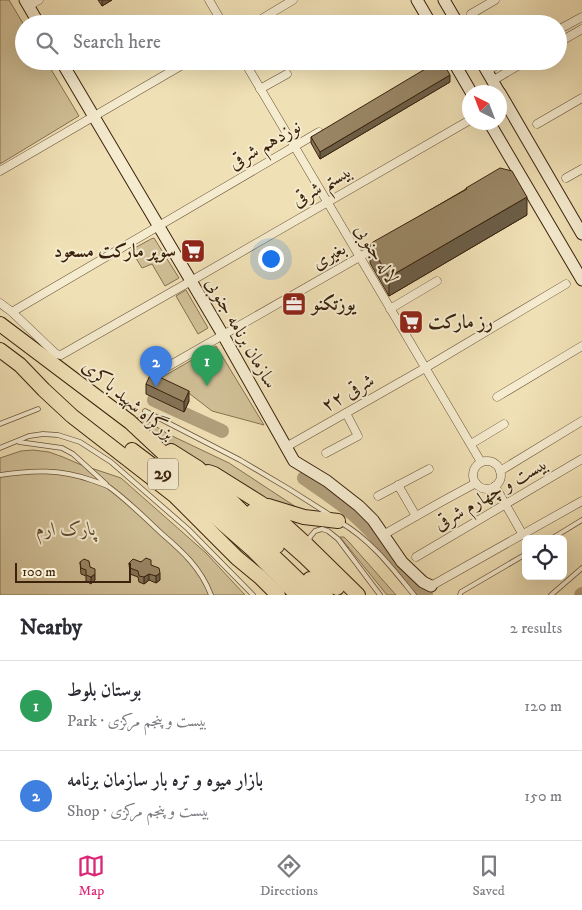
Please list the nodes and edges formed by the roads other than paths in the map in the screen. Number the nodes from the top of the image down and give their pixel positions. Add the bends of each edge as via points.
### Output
1 (39, 0) edge
2 (209, 0) edge
3 (293, 0) edge
4 (417, 0) edge
5 (444, 0) edge
6 (494, 0) edge
7 (27, 3) edge
8 (471, 14) dead end
9 (34, 15) edge
10 (218, 15) edge
11 (268, 15) edge
12 (426, 15) edge
13 (453, 15) edge
14 (582, 16) edge
15 (567, 25) edge
16 (582, 29) edge
17 (567, 36) edge
18 (66, 70) edge
19 (174, 70) edge
20 (249, 70) edge
21 (458, 70) edge
22 (491, 71) edge
23 (287, 74) dead end
24 (467, 85) edge
25 (496, 85) edge
26 (260, 89) junction
27 (582, 98) edge
28 (507, 107) edge
29 (94, 117) junction
30 (537, 124) dead end
31 (462, 125) edge
32 (328, 126) edge
33 (493, 130) edge
34 (294, 146) junction
35 (582, 169) edge
36 (0, 171) edge
37 (566, 178) dead end
38 (327, 203) junction
39 (159, 226) junction
40 (582, 234) edge
41 (385, 243) edge
42 (359, 257) junction
43 (582, 280) edge
44 (191, 281) junction
45 (437, 281) dead end
46 (566, 284) dead end
47 (0, 303) edge
48 (390, 309) junction
49 (12, 312) junction
50 (0, 324) edge
51 (223, 335) junction
52 (582, 346) edge
53 (0, 350) edge
54 (20, 365) junction
55 (425, 368) junction
56 (160, 371) dead end
57 (497, 397) dead end
58 (38, 409) dead end
59 (145, 411) dead end
60 (346, 414) junction
61 (582, 421) edge
62 (0, 424) edge
63 (504, 424) dead end
64 (136, 428) junction
65 (17, 442) junction
66 (471, 444) junction
67 (286, 447) junction
68 (0, 448) edge
69 (326, 453) dead end
70 (582, 459) edge
71 (481, 462) junction
72 (198, 468) junction
73 (428, 468) dead end
74 (500, 471) junction
75 (0, 476) edge
76 (476, 484) junction
77 (398, 485) junction
78 (107, 486) junction
79 (495, 486) junction
80 (378, 496) dead end
81 (582, 501) edge
82 (262, 504) junction
83 (506, 504) junction
84 (416, 516) junction
85 (582, 520) edge
86 (338, 521) junction
87 (383, 535) junction
88 (523, 535) joint
89 (558, 535) edge
90 (522, 536) edge
91 (308, 546) junction
92 (522, 556) edge
93 (416, 557) dead end
94 (237, 558) junction
95 (582, 568) edge
96 (431, 586) joint
97 (211, 595) edge
98 (252, 595) edge
99 (270, 595) edge
100 (278, 595) edge
101 (297, 595) edge
102 (314, 595) edge
103 (326, 595) edge
104 (345, 595) edge
105 (358, 595) edge
106 (380, 595) edge
107 (414, 595) edge
108 (460, 595) edge
109 (551, 595) edge

1 - 7 street
2 - 10 street
3 - 11 street
4 - 12 street
5 - 13 street
6 - 8 street
7 - 9 street
14 - 15 street
16 - 17 street
18 - 29 street, سازمان برنامه جنوبی
19 - 29 street
20 - 26 street, لاله جنوبی
21 - 24 street
22 - 25 street
23 - 26 street
26 - 34 street, لاله جنوبی
27 - 30 street
28 - 40 street
29 - 36 street
29 - 39 street, سازمان برنامه جنوبی
31 - 38 street, بیستم شرقی
32 - 34 street, نوزدهم شرقی
33 - 43 street via 512,169
34 - 38 street, لاله جنوبی
34 - 39 street, نوزدهم شرقی
35 - 37 street
38 - 42 street, لاله جنوبی
38 - 44 street, بیستم شرقی
39 - 44 street, سازمان برنامه جنوبی
39 - 49 street, نوزدهم شرقی
41 - 42 street, بغیری
42 - 48 street, لاله جنوبی
42 - 51 street, بغیری
44 - 49 street, بیستم شرقی via 61,355 56,354
44 - 51 street, سازمان برنامه جنوبی
45 - 48 street
46 - 55 street, ۲۲ شرقی
47 - 49 street
48 - 55 street, لاله جنوبی
50 - 64 highway, بزرگراه شهید باکری / 29
51 - 56 street, بغیری
51 - 67 street, سازمان برنامه جنوبی
52 - 57 street
53 - 54 highway, 29
54 - 94 highway, 29 via 72,416 175,496
54 - 101 highway, 29 via 181,487
55 - 60 street, ۲۲ شرقی
55 - 66 street, لاله جنوبی
58 - 62 lane
59 - 86 lane via 240,460
60 - 67 street, ۲۲ شرقی
60 - 69 street via 358,436
61 - 74 street
63 - 66 street
64 - 72 highway, 29
64 - 102 highway, بزرگراه شهید باکری / 29
65 - 68 lane
65 - 78 lane via 62,448 73,454
65 - 98 lane via 29,436 58,435 94,450 188,529
66 - 71 street, لاله جنوبی
67 - 87 street, سازمان برنامه جنوبی via 294,460 359,506
70 - 83 street, بیست و چهارم شرقی
71 - 74 street via 493,462
71 - 76 street via 473,476
72 - 82 highway via 214,474
72 - 103 highway, 29
72 - 104 highway via 244,502
73 - 77 street
74 - 79 street via 500,479
75 - 78 lane via 57,472
76 - 79 street via 483,488
76 - 84 street
77 - 80 street
77 - 84 street
78 - 97 lane via 196,566
79 - 83 street
81 - 88 street
82 - 86 highway via 304,517
82 - 91 highway
83 - 88 street
83 - 93 street, بیست و چهارم شرقی
84 - 87 street
85 - 89 lane
86 - 107 lane via 374,548
87 - 96 street, سازمان برنامه جنوبی via 402,562
90 - 96 street
91 - 105 highway
91 - 106 lane via 315,531 322,528 328,531
92 - 108 lane
94 - 99 highway
94 - 100 highway, 29
95 - 109 lane

